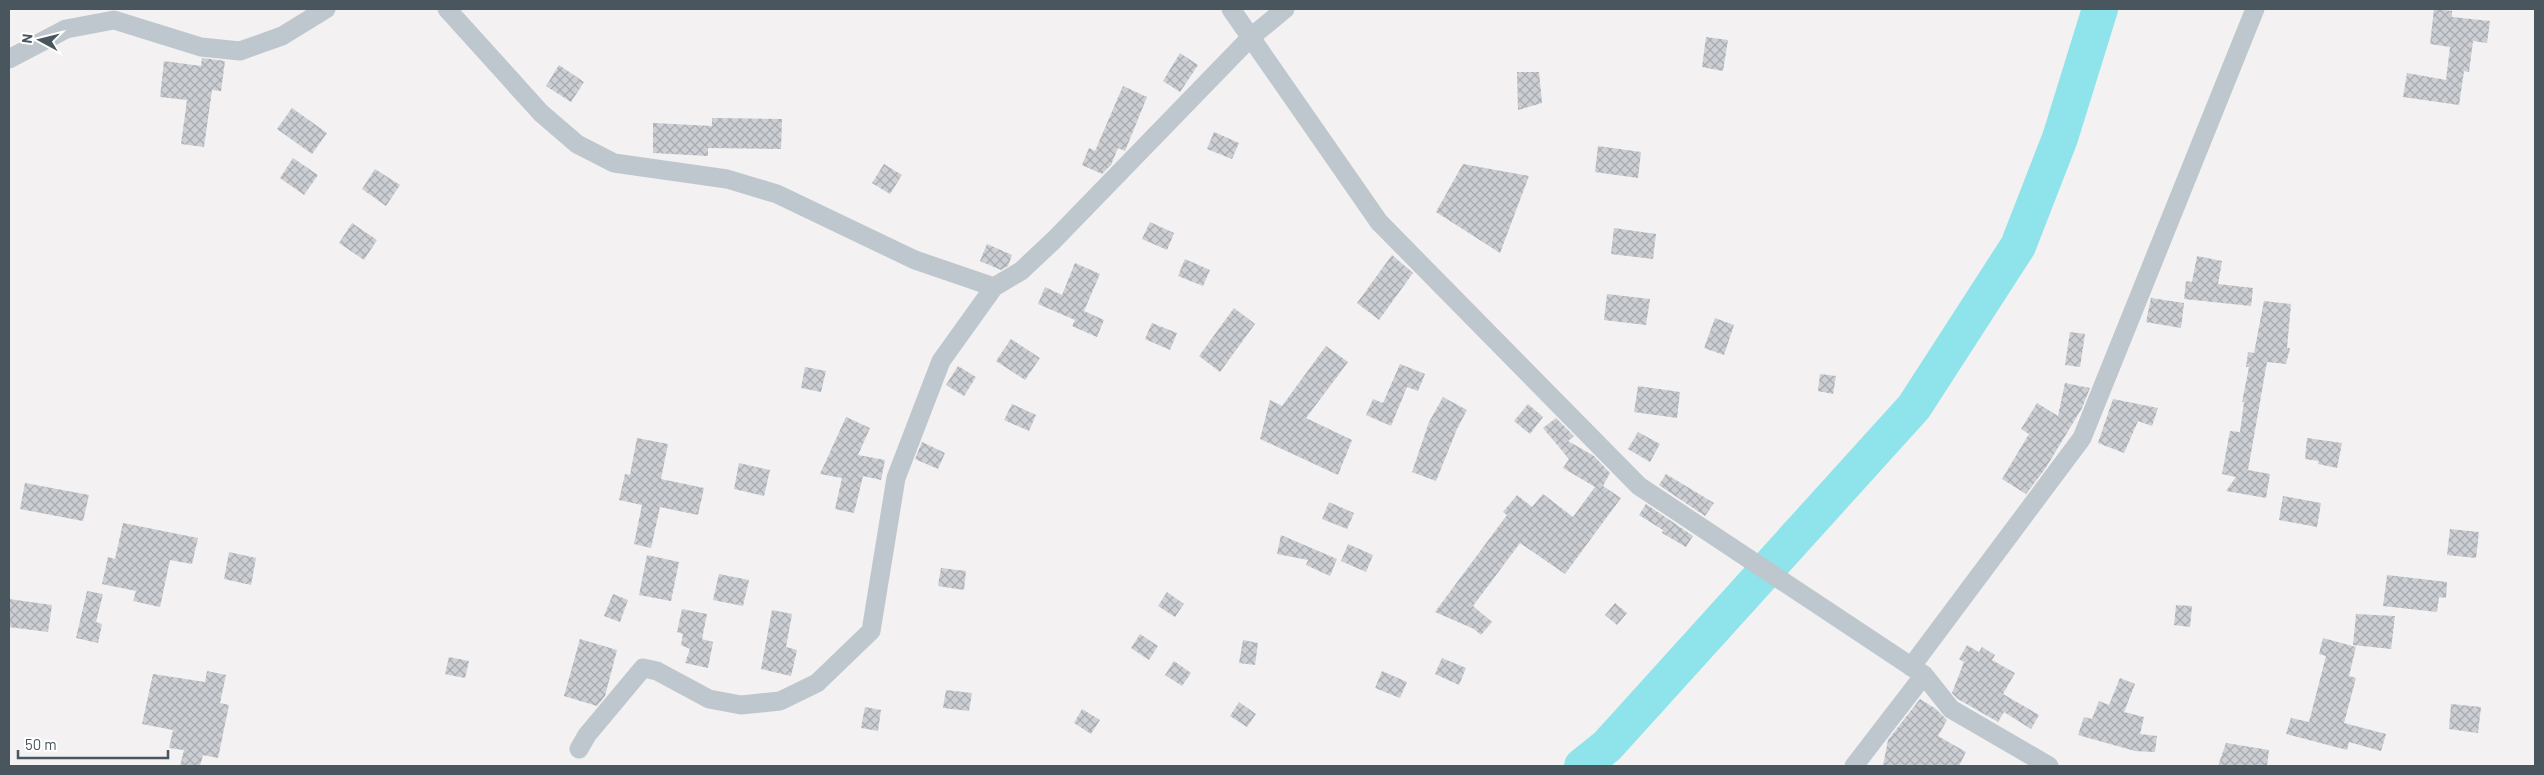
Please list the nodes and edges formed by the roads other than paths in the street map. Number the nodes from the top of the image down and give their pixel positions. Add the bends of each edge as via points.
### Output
1 (326, 9) edge
2 (447, 9) edge
3 (1231, 9) edge
4 (1285, 9) edge
5 (2255, 9) edge
6 (1250, 37) junction
7 (9, 59) edge
8 (994, 287) junction
9 (1918, 671) junction
10 (579, 749) dead end
11 (1854, 766) edge
12 (2049, 766) edge

1 - 7 street via 282,36 240,51 202,47 114,20 66,29
2 - 8 street via 541,113 577,144 614,163 727,179 777,194 915,260
3 - 6 street
4 - 6 street
5 - 9 street via 2082,438
6 - 8 street via 1054,240 1021,272
6 - 9 street via 1379,222 1638,486
8 - 10 street via 941,361 896,478 871,631 817,683 780,701 741,705 709,699 657,671 643,668
9 - 11 street
9 - 12 street via 1951,709

